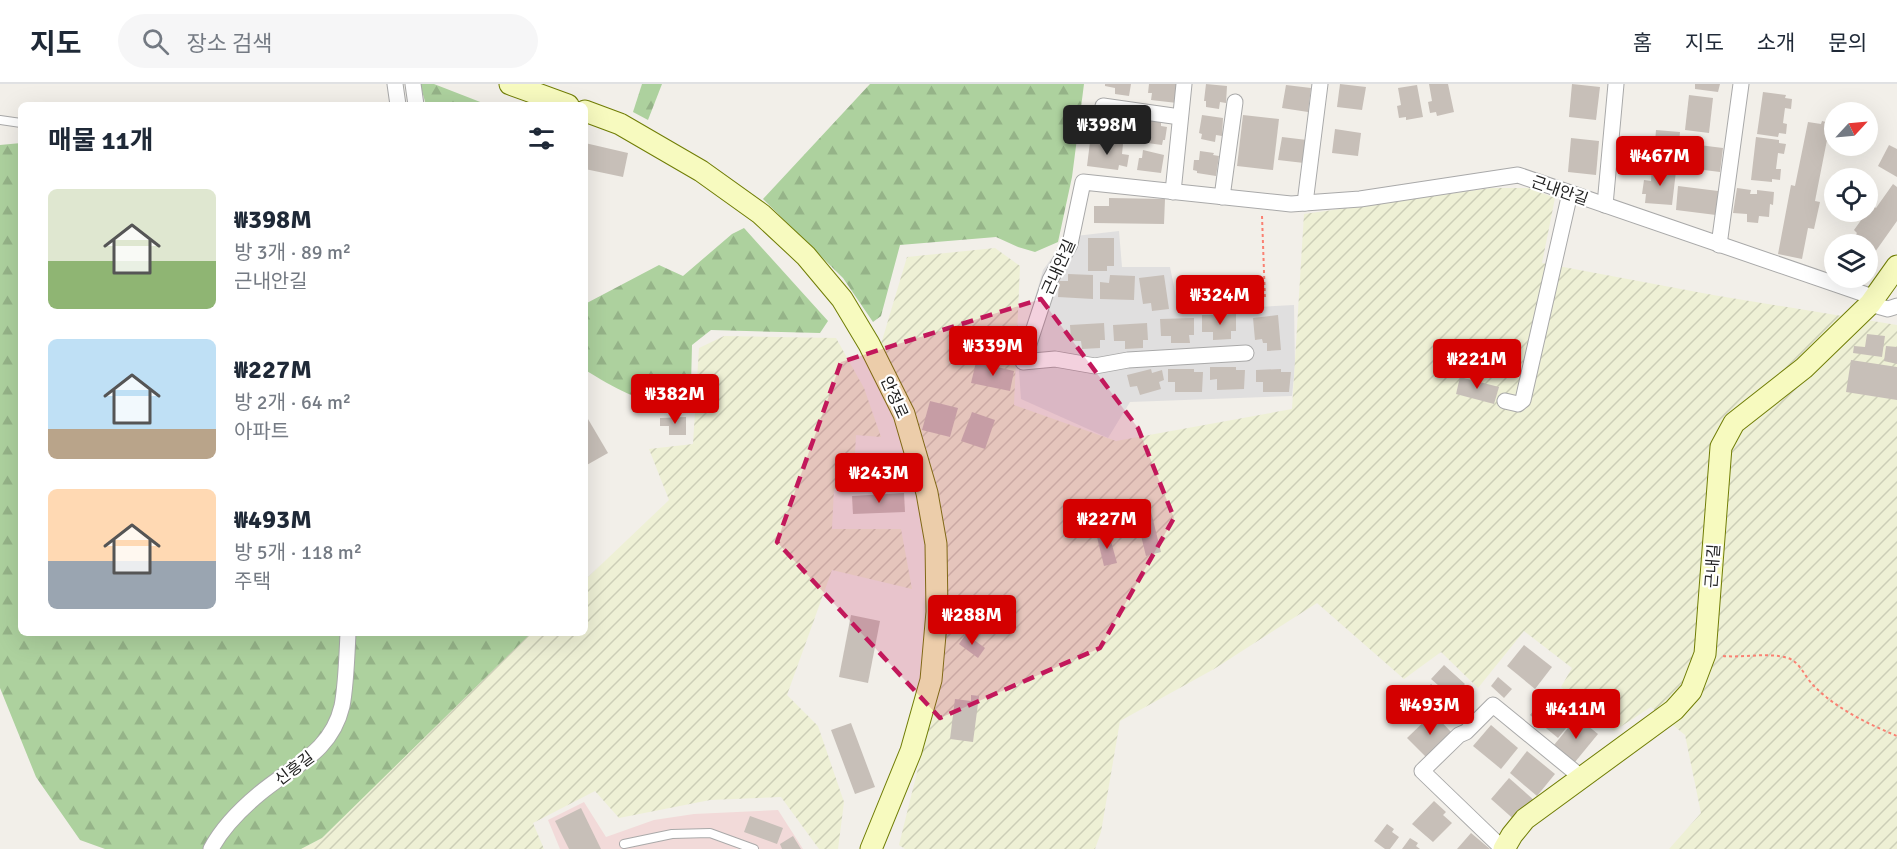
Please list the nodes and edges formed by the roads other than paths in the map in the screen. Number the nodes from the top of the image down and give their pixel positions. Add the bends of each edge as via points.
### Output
1 (395, 84) edge
2 (412, 84) edge
3 (510, 84) edge
4 (1184, 84) edge
5 (1320, 84) edge
6 (1616, 84) edge
7 (1741, 84) edge
8 (398, 102) edge
9 (415, 102) edge
10 (560, 102) edge
11 (1235, 102) dead end
12 (1104, 106) dead end
13 (588, 112) edge
14 (1180, 117) junction
15 (0, 120) edge
16 (18, 123) edge
17 (1173, 192) junction
18 (1570, 193) junction
19 (1222, 197) junction
20 (1305, 203) junction
21 (1605, 206) junction
22 (1719, 245) junction
23 (1897, 267) edge
24 (1885, 306) edge
25 (1246, 354) dead end
26 (1505, 401) dead end
27 (348, 636) edge
28 (1581, 777) junction
29 (624, 844) dead end
30 (211, 849) edge
31 (754, 849) edge
32 (871, 849) edge
33 (1504, 849) edge

1 - 8 street
2 - 9 street
3 - 10 street
4 - 14 street
5 - 20 street
6 - 21 street
7 - 22 street
11 - 19 street
12 - 14 street
13 - 32 street, 안정로 via 621,124 701,171 761,214 806,256 847,308 904,414 927,493 936,544 937,612 931,680 911,751
14 - 17 street
15 - 16 lane
17 - 19 street, 근내안길
17 - 25 street, 근내안길 via 1083,182 1070,244 1050,280 1023,362 1055,359 1095,366 1128,360
18 - 20 street, 근내안길 via 1518,175 1360,199
18 - 21 street, 근내안길
18 - 26 street via 1522,400 1518,404
19 - 20 street, 근내안길
21 - 22 street, 근내안길
22 - 24 street, 근내안길
23 - 24 street, 근내길
24 - 28 street, 근내길 via 1745,413 1726,434 1721,447 1706,654 1691,691 1674,710
27 - 30 street, 신흥길 via 342,706 331,732 316,753 258,794 219,835
28 - 33 street, 근내길 via 1525,819
28 - 33 street via 1493,705 1460,735 1422,771
29 - 31 lane via 672,834 710,833

